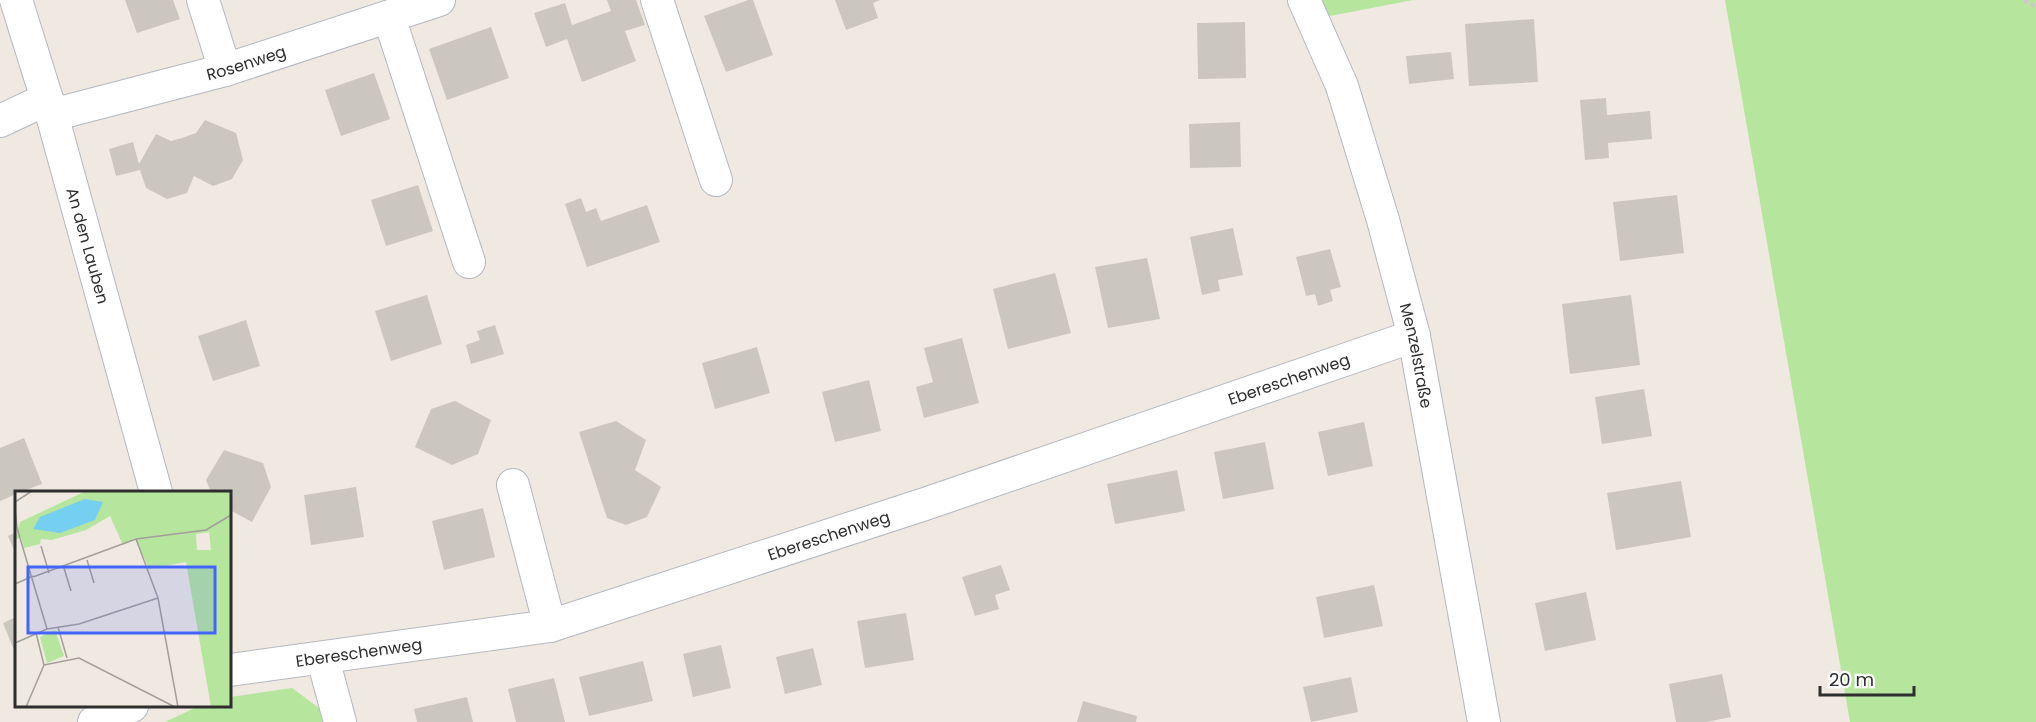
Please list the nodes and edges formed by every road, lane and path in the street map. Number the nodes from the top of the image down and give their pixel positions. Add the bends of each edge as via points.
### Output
1 (16, 0) edge
2 (204, 0) edge
3 (439, 0) edge
4 (657, 0) edge
5 (1304, 0) edge
6 (2024, 0) edge
7 (2036, 7) edge
8 (389, 17) junction
9 (225, 70) junction
10 (49, 107) junction
11 (0, 121) edge
12 (716, 180) dead end
13 (469, 262) dead end
14 (1414, 336) junction
15 (513, 485) dead end
16 (156, 491) edge
17 (549, 626) junction
18 (323, 659) junction
19 (231, 670) edge
20 (128, 707) edge
21 (94, 722) edge
22 (340, 722) edge
23 (1484, 722) edge

1 - 10 street, An den Lauben
2 - 9 street
3 - 8 street, Rosenweg
4 - 12 street
5 - 14 street, Menzelstraße via 1342,86
6 - 7 path
8 - 9 street, Rosenweg
8 - 13 street
9 - 10 street, Rosenweg
10 - 11 street, Rosenweg
10 - 16 street, An den Lauben
14 - 17 street, Ebereschenweg via 925,504
14 - 23 street, Menzelstraße
15 - 17 street
17 - 18 street, Ebereschenweg
18 - 19 street, Ebereschenweg
18 - 22 street
20 - 21 street

